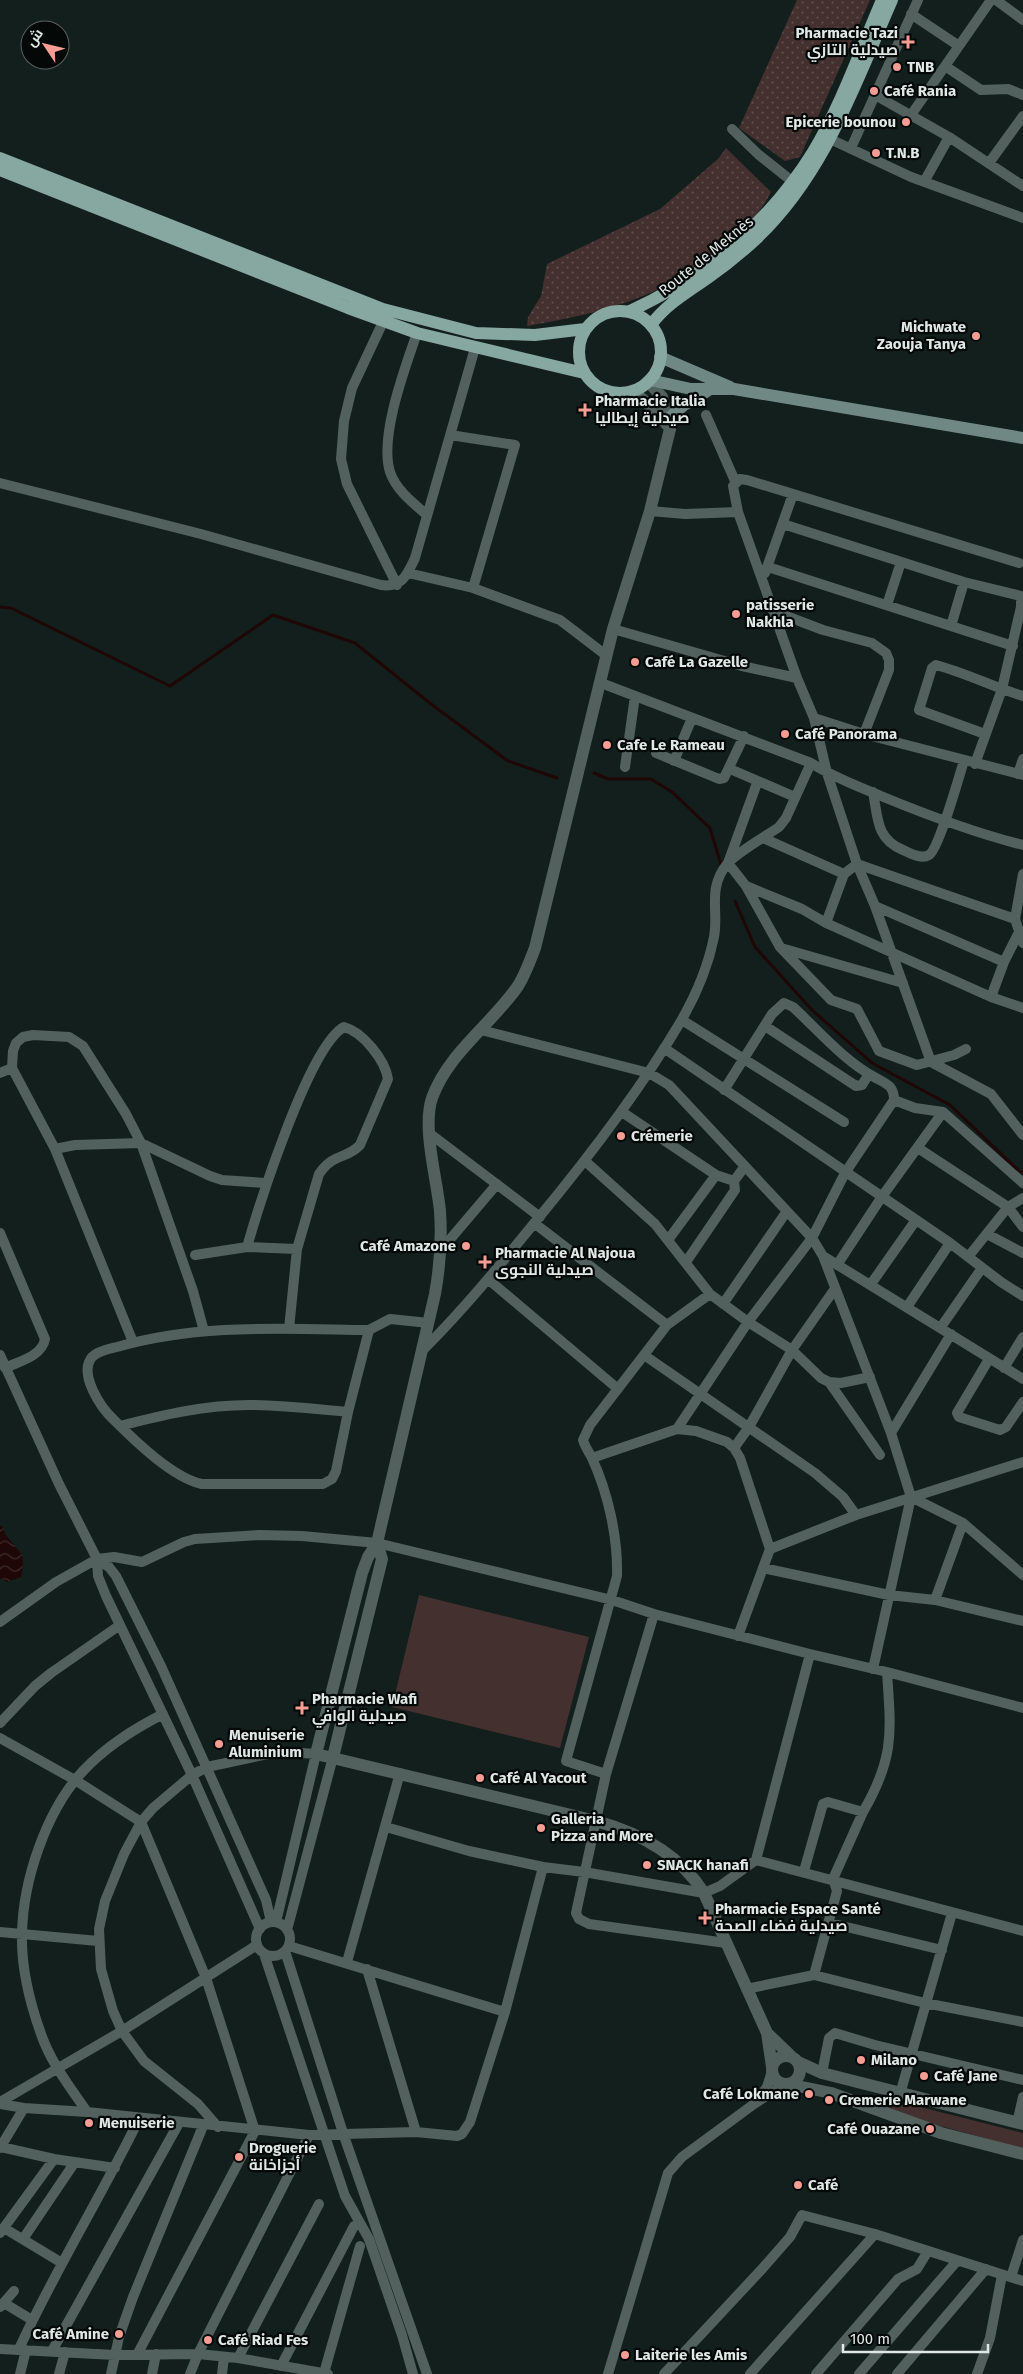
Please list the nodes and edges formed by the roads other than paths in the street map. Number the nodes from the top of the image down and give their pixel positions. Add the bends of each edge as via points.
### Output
1 (882, 0) edge
2 (892, 0) edge
3 (918, 0) edge
4 (991, 0) edge
5 (996, 0) edge
6 (911, 14) junction
7 (1023, 20) edge
8 (959, 46) junction
9 (945, 66) junction
10 (876, 95) junction
11 (1023, 95) edge
12 (912, 115) junction
13 (1022, 119) edge
14 (732, 129) dead end
15 (949, 137) junction
16 (830, 139) junction
17 (850, 148) junction
18 (0, 158) edge
19 (989, 163) junction
20 (0, 170) edge
21 (793, 182) junction
22 (924, 182) junction
23 (1023, 186) edge
24 (1023, 218) edge
25 (628, 312) junction
26 (383, 322) junction
27 (651, 325) junction
28 (585, 329) junction
29 (417, 334) junction
30 (475, 348) junction
31 (660, 357) junction
32 (584, 373) junction
33 (649, 380) junction
34 (710, 389) junction
35 (734, 389) junction
36 (633, 391) junction
37 (706, 415) dead end
38 (670, 424) junction
39 (450, 435) junction
40 (1023, 438) edge
41 (736, 481) junction
42 (0, 483) edge
43 (793, 494) junction
44 (650, 511) junction
45 (738, 512) junction
46 (427, 516) junction
47 (783, 524) junction
48 (901, 562) junction
49 (1019, 563) dead end
50 (768, 567) junction
51 (408, 574) junction
52 (762, 580) junction
53 (964, 582) junction
54 (397, 585) junction
55 (473, 588) junction
56 (887, 605) junction
57 (773, 611) junction
58 (951, 626) junction
59 (613, 629) junction
60 (1013, 646) junction
61 (607, 656) junction
62 (796, 678) junction
63 (600, 683) junction
64 (1002, 690) junction
65 (635, 696) junction
66 (1023, 696) edge
67 (692, 718) junction
68 (814, 718) junction
69 (864, 734) junction
70 (985, 734) junction
71 (744, 736) junction
72 (656, 753) dead end
73 (1023, 759) edge
74 (674, 761) junction
75 (964, 761) junction
76 (811, 762) junction
77 (975, 764) junction
78 (625, 767) dead end
79 (730, 769) junction
80 (827, 773) junction
81 (1020, 775) edge
82 (757, 783) junction
83 (873, 792) junction
84 (795, 797) junction
85 (945, 820) junction
86 (763, 838) junction
87 (1023, 846) edge
88 (728, 863) junction
89 (857, 864) junction
90 (844, 874) junction
91 (1023, 874) edge
92 (746, 886) junction
93 (875, 906) junction
94 (1015, 919) junction
95 (826, 923) junction
96 (1019, 932) junction
97 (1023, 943) edge
98 (780, 947) junction
99 (892, 953) junction
100 (1004, 962) junction
101 (903, 983) junction
102 (991, 997) junction
103 (1023, 1008) edge
104 (682, 1020) junction
105 (765, 1026) junction
106 (481, 1030) junction
107 (664, 1048) junction
108 (966, 1049) dead end
109 (746, 1059) junction
110 (931, 1062) junction
111 (12, 1068) junction
112 (0, 1073) edge
113 (649, 1073) junction
114 (869, 1074) junction
115 (724, 1090) junction
116 (894, 1100) junction
117 (622, 1112) junction
118 (943, 1112) junction
119 (844, 1122) dead end
120 (429, 1133) junction
121 (1023, 1135) edge
122 (141, 1143) junction
123 (918, 1148) junction
124 (55, 1149) junction
125 (585, 1161) junction
126 (745, 1166) junction
127 (844, 1173) junction
128 (716, 1175) junction
129 (734, 1181) junction
130 (265, 1183) junction
131 (1023, 1183) edge
132 (497, 1184) junction
133 (881, 1198) junction
134 (1023, 1198) edge
135 (1008, 1207) junction
136 (787, 1211) junction
137 (537, 1220) junction
138 (916, 1220) junction
139 (1023, 1227) edge
140 (0, 1233) edge
141 (987, 1234) junction
142 (812, 1238) junction
143 (668, 1240) junction
144 (950, 1243) junction
145 (247, 1247) junction
146 (297, 1249) junction
147 (441, 1250) junction
148 (1023, 1253) edge
149 (196, 1254) dead end
150 (823, 1256) junction
151 (968, 1257) junction
152 (686, 1262) junction
153 (837, 1265) junction
154 (982, 1268) junction
155 (489, 1280) junction
156 (871, 1284) junction
157 (834, 1290) junction
158 (710, 1294) junction
159 (1023, 1296) edge
160 (723, 1304) junction
161 (907, 1307) junction
162 (748, 1322) junction
163 (429, 1323) junction
164 (667, 1325) junction
165 (940, 1327) junction
166 (289, 1329) junction
167 (369, 1330) junction
168 (204, 1331) junction
169 (951, 1334) junction
170 (1023, 1337) edge
171 (133, 1342) junction
172 (424, 1349) junction
173 (792, 1350) junction
174 (0, 1355) edge
175 (644, 1355) junction
176 (989, 1360) junction
177 (6, 1368) junction
178 (1004, 1368) junction
179 (870, 1377) junction
180 (1023, 1379) edge
181 (829, 1382) junction
182 (618, 1389) junction
183 (699, 1393) junction
184 (1023, 1402) edge
185 (348, 1412) junction
186 (120, 1426) junction
187 (749, 1427) junction
188 (677, 1429) junction
189 (891, 1433) junction
190 (734, 1448) junction
191 (880, 1455) dead end
192 (592, 1458) junction
193 (1023, 1462) edge
194 (911, 1497) junction
195 (856, 1515) junction
196 (963, 1523) junction
197 (377, 1543) junction
198 (770, 1549) junction
199 (97, 1558) junction
200 (763, 1568) junction
201 (1023, 1575) edge
202 (889, 1595) junction
203 (612, 1600) junction
204 (934, 1600) junction
205 (654, 1614) junction
206 (1023, 1621) edge
207 (0, 1622) edge
208 (120, 1625) junction
209 (738, 1636) junction
210 (810, 1654) junction
211 (873, 1669) junction
212 (887, 1672) junction
213 (1023, 1708) edge
214 (163, 1714) junction
215 (0, 1723) edge
216 (0, 1738) edge
217 (316, 1754) junction
218 (333, 1757) junction
219 (207, 1767) junction
220 (400, 1773) junction
221 (606, 1774) junction
222 (192, 1775) junction
223 (75, 1780) junction
224 (863, 1812) junction
225 (596, 1821) junction
226 (141, 1822) junction
227 (386, 1827) junction
228 (756, 1860) junction
229 (543, 1868) junction
230 (804, 1871) junction
231 (584, 1872) junction
232 (833, 1879) junction
233 (704, 1893) junction
234 (280, 1898) junction
235 (266, 1900) junction
236 (952, 1913) junction
237 (273, 1922) junction
238 (830, 1923) junction
239 (260, 1928) junction
240 (287, 1930) junction
241 (1023, 1931) edge
242 (0, 1932) edge
243 (22, 1934) junction
244 (98, 1941) junction
245 (726, 1943) junction
246 (257, 1945) junction
247 (287, 1948) junction
248 (942, 1950) junction
249 (264, 1954) junction
250 (347, 1962) junction
251 (367, 1969) junction
252 (814, 1975) junction
253 (206, 1978) junction
254 (746, 1989) junction
255 (925, 2003) junction
256 (505, 2012) junction
257 (1023, 2022) edge
258 (122, 2031) junction
259 (766, 2033) junction
260 (910, 2054) junction
261 (794, 2059) junction
262 (58, 2069) junction
263 (772, 2069) junction
264 (822, 2073) junction
265 (1023, 2080) edge
266 (787, 2084) junction
267 (900, 2094) junction
268 (1023, 2097) edge
269 (0, 2103) edge
270 (754, 2104) junction
271 (24, 2108) junction
272 (87, 2112) junction
273 (139, 2119) junction
274 (178, 2123) junction
275 (1020, 2124) edge
276 (203, 2126) junction
277 (218, 2126) junction
278 (256, 2131) junction
279 (416, 2132) junction
280 (309, 2136) junction
281 (325, 2136) junction
282 (344, 2136) junction
283 (0, 2147) edge
284 (1023, 2154) edge
285 (54, 2159) junction
286 (75, 2162) junction
287 (115, 2168) junction
288 (319, 2204) dead end
289 (354, 2226) dead end
290 (2, 2230) edge
291 (875, 2234) junction
292 (23, 2239) junction
293 (1023, 2240) edge
294 (360, 2246) dead end
295 (928, 2251) junction
296 (957, 2261) junction
297 (62, 2263) junction
298 (986, 2270) junction
299 (1007, 2276) junction
300 (1023, 2281) edge
301 (14, 2291) dead end
302 (2, 2305) edge
303 (32, 2320) junction
304 (0, 2348) edge
305 (22, 2350) junction
306 (52, 2352) junction
307 (65, 2352) junction
308 (138, 2353) junction
309 (115, 2354) junction
310 (156, 2354) junction
311 (198, 2354) junction
312 (224, 2357) junction
313 (238, 2358) junction
314 (281, 2366) junction
315 (269, 2369) edge
316 (309, 2373) edge
317 (20, 2374) edge
318 (59, 2374) edge
319 (111, 2374) edge
320 (152, 2374) edge
321 (190, 2374) edge
322 (222, 2374) edge
323 (326, 2374) edge
324 (414, 2374) edge
325 (427, 2374) edge
326 (608, 2374) edge
327 (664, 2374) edge
328 (750, 2374) edge
329 (816, 2374) edge
330 (859, 2374) edge
331 (897, 2374) edge
332 (977, 2374) edge

1 - 21 main road, Route de Meknès via 824,132
2 - 16 main road, Route de Meknès via 864,69
3 - 6 street
4 - 8 street
5 - 7 street
6 - 8 street
6 - 10 street
8 - 9 street
9 - 11 street via 981,90 1008,89
9 - 12 street
10 - 12 street
10 - 17 street
12 - 15 street
13 - 19 street
14 - 21 street
15 - 19 street
15 - 22 street
16 - 17 street
16 - 27 main road, Route de Meknès via 800,188 761,234 710,277 670,304
17 - 22 street
18 - 28 main road via 383,309 476,333 535,335
19 - 23 street
20 - 26 main road
21 - 25 main road, Route de Meknès via 759,221 725,252 664,293
22 - 24 street
25 - 27 main road
25 - 28 main road via 605,313
26 - 29 main road
26 - 54 street via 352,388 340,459 347,484
27 - 31 main road via 658,337
28 - 32 main road via 578,356
29 - 30 main road
29 - 46 street via 390,425 387,450 396,486
30 - 32 main road
30 - 39 street
31 - 33 main road
31 - 35 main road
32 - 36 main road via 602,390 614,393
33 - 34 main road via 691,389
33 - 36 main road
33 - 38 street via 662,397
34 - 35 main road
34 - 38 main road via 684,404
35 - 40 main road
36 - 38 street
37 - 41 street
38 - 44 street
39 - 46 street
39 - 55 street via 515,445
41 - 43 street via 747,480
41 - 45 street via 734,493
42 - 54 street via 201,534 381,585
43 - 47 street
43 - 49 street
44 - 45 street via 685,514
44 - 59 street
45 - 52 street
46 - 51 street
47 - 48 street
47 - 50 street
48 - 53 street
48 - 56 street
50 - 52 street
50 - 56 street
51 - 54 street
51 - 55 street
52 - 57 street
53 - 58 street
53 - 60 street via 1021,596
55 - 61 street via 560,620
56 - 58 street
57 - 62 street
57 - 69 street via 823,630 872,643 886,653 889,670
58 - 60 street
59 - 61 street
59 - 62 street via 734,664
60 - 64 street
61 - 63 street
62 - 68 street
63 - 65 street
63 - 106 street via 535,948 518,986
64 - 66 street
64 - 70 street
64 - 70 street via 936,665 929,672 920,710
65 - 67 street
65 - 78 street
67 - 71 street
67 - 74 street
68 - 69 street
68 - 80 street
69 - 75 street
70 - 77 street
71 - 76 street
71 - 79 street
72 - 74 street
73 - 81 street
74 - 79 street via 716,779 724,778
75 - 77 street
75 - 85 street
76 - 80 street
76 - 84 street
77 - 81 street
79 - 82 street
80 - 83 street
80 - 89 street
82 - 84 street
82 - 88 street
83 - 85 street
83 - 85 street via 880,825 890,845 921,857 928,856
84 - 86 street via 782,823
85 - 87 street
86 - 88 street
86 - 90 street
88 - 92 street
88 - 104 street via 715,888 714,935 706,966
89 - 90 street
89 - 93 street
89 - 94 street
90 - 95 street
91 - 94 street
92 - 95 street via 802,909
92 - 98 street
93 - 99 street
93 - 100 street
94 - 96 street
95 - 99 street
96 - 97 street
96 - 100 street
98 - 101 street
98 - 110 street via 831,1000 857,1009 880,1050 917,1065
99 - 101 street
99 - 102 street
100 - 102 street
101 - 110 street
102 - 103 street
104 - 107 street
104 - 109 street
105 - 109 street
105 - 114 street via 856,1086 862,1086
105 - 114 street via 779,1007 788,1004 853,1064
106 - 113 street
106 - 120 street via 440,1081 432,1099
107 - 113 street
107 - 115 street
108 - 110 street
109 - 115 street
109 - 119 street
110 - 121 street via 991,1094
111 - 112 street
111 - 122 street via 12,1051 23,1037 52,1035 77,1040 126,1114
111 - 124 street
113 - 117 street
113 - 126 street via 669,1085
114 - 116 street via 889,1085 894,1091
115 - 127 street
116 - 118 street via 915,1108
116 - 127 street
117 - 125 street
117 - 128 street
118 - 123 street
118 - 131 street
120 - 132 street
120 - 147 street via 440,1212
122 - 124 street via 75,1145
122 - 130 street via 222,1180
122 - 168 street
123 - 133 street
123 - 135 street
124 - 171 street
125 - 137 street
125 - 143 street via 641,1210
126 - 129 street
126 - 136 street
127 - 133 street
127 - 142 street
128 - 129 street
128 - 143 street
129 - 152 street via 735,1190
130 - 145 street
130 - 146 street via 329,1039 344,1027 350,1029 374,1051 388,1079 360,1145 334,1158 319,1174
132 - 137 street
132 - 147 street
133 - 138 street
133 - 153 street
134 - 135 street
135 - 139 street
135 - 141 street
136 - 142 street
136 - 160 street
137 - 155 street
137 - 164 street
138 - 144 street
138 - 156 street
140 - 177 street via 45,1339 37,1352
141 - 148 street
141 - 151 street
142 - 150 street
142 - 162 street
143 - 152 street
144 - 151 street
144 - 161 street
145 - 146 street
145 - 149 street
146 - 166 street
147 - 163 street
150 - 153 street
150 - 157 street
151 - 154 street
152 - 158 street
153 - 156 street
154 - 159 street
154 - 165 street
155 - 172 street
155 - 182 street
156 - 161 street
157 - 173 street
157 - 179 street
158 - 160 street
158 - 164 street
160 - 162 street
161 - 165 street
162 - 173 street
162 - 183 street
163 - 167 street via 390,1319
163 - 172 street
164 - 175 street
165 - 169 street
166 - 167 street
166 - 168 street
167 - 185 street
168 - 171 street
169 - 176 street
169 - 189 street
170 - 178 street
171 - 186 street via 100,1352 89,1364 90,1380 98,1402
172 - 197 street
173 - 181 street
173 - 187 street
174 - 177 street
175 - 182 street
175 - 183 street
176 - 178 street
176 - 184 street via 957,1413 959,1417 1000,1430 1006,1427
177 - 199 street
178 - 180 street
179 - 181 street via 850,1382
179 - 189 street
181 - 191 street
182 - 192 street via 585,1434 583,1440
183 - 187 street
183 - 188 street
185 - 186 street via 280,1406 215,1407
185 - 186 street via 336,1471 323,1484 193,1482 174,1472
187 - 190 street
187 - 195 street via 815,1473 843,1497
188 - 190 street via 696,1431 727,1442
188 - 192 street
189 - 194 street
190 - 198 street
192 - 203 street via 607,1503 617,1558
193 - 194 street
194 - 195 street
194 - 196 street
194 - 202 street
195 - 198 street
196 - 201 street
196 - 204 street
197 - 199 street via 302,1536 240,1536 184,1542 142,1562 114,1556
197 - 203 street
197 - 217 street via 362,1573
197 - 218 street via 382,1559
198 - 200 street
199 - 207 street via 56,1582
199 - 208 street via 98,1576
199 - 219 street via 109,1567 124,1591
200 - 202 street
200 - 209 street
202 - 204 street
202 - 211 street
203 - 205 street
203 - 221 street via 566,1761
204 - 206 street
205 - 209 street
205 - 221 street
208 - 214 street
208 - 215 street via 35,1686
209 - 210 street
210 - 211 street
210 - 228 street
211 - 212 street
212 - 213 street
212 - 224 street via 891,1728 889,1750 879,1785
214 - 222 street
214 - 223 street via 111,1746
216 - 223 street
217 - 218 street
217 - 219 street via 288,1752
217 - 234 street
218 - 220 street
218 - 240 street
219 - 222 street
219 - 235 street
220 - 225 street
220 - 227 street
221 - 225 street
222 - 226 street
222 - 239 street
223 - 226 street
223 - 243 street via 56,1808 38,1849
224 - 230 street via 828,1802 823,1804
224 - 232 street
225 - 231 street
225 - 233 street via 620,1827 656,1846 682,1864
226 - 244 street via 105,1901
226 - 253 street
227 - 229 street
227 - 250 street
228 - 230 street
228 - 233 street via 720,1886
229 - 231 street
229 - 256 street
230 - 232 street
231 - 233 street
231 - 245 street via 576,1914 584,1922
232 - 236 street
232 - 238 street via 837,1891
233 - 245 street
234 - 235 street
234 - 237 street
235 - 237 street
236 - 241 street
236 - 248 street
237 - 239 street
237 - 240 street
238 - 248 street
238 - 252 street
239 - 246 street
240 - 247 street via 290,1940
242 - 243 street
243 - 244 street
243 - 262 street via 30,1999 41,2035
244 - 258 street via 107,1993
245 - 254 street
246 - 249 street
246 - 253 street
247 - 249 street via 275,1956
247 - 250 street
247 - 282 street
248 - 255 street
249 - 281 street
250 - 251 street
251 - 256 street
251 - 279 street
252 - 254 street
252 - 255 street
253 - 258 street
253 - 278 street
254 - 259 street
255 - 257 street
255 - 260 street
256 - 279 street via 466,2129 457,2136
258 - 262 street
258 - 277 street via 144,2061 198,2104
259 - 261 street
259 - 263 street
260 - 264 street via 835,2033 830,2038
260 - 265 street
260 - 267 street
261 - 263 street via 776,2059
261 - 264 street
261 - 266 street via 800,2066 799,2076
262 - 269 street
262 - 272 street
263 - 266 street via 776,2080
263 - 270 street via 767,2087
264 - 267 street
266 - 270 street
266 - 284 street via 831,2093 942,2133
267 - 275 street
268 - 275 street
269 - 271 street
270 - 326 street via 682,2157 668,2173
271 - 272 street
271 - 283 street
272 - 273 street
273 - 274 street
273 - 287 street
274 - 276 street
274 - 306 street
276 - 277 street
276 - 309 street via 133,2297
277 - 278 street
278 - 280 street
278 - 308 street
279 - 282 street
280 - 281 street
280 - 311 street
281 - 282 street
281 - 324 street via 345,2196 369,2239
282 - 325 street
283 - 285 street
285 - 286 street
285 - 290 street
286 - 287 street
286 - 292 street
287 - 297 street
288 - 313 street
289 - 314 street
290 - 292 street
291 - 295 street
291 - 327 street via 802,2215 790,2236 762,2270
291 - 328 street
292 - 297 street
293 - 299 street
294 - 323 street
295 - 296 street
295 - 329 street via 917,2269 898,2279
296 - 298 street
296 - 330 street
297 - 303 street
298 - 299 street
298 - 331 street
299 - 300 street
299 - 332 street
301 - 302 street
302 - 303 street
303 - 305 street
304 - 305 street
305 - 306 street
305 - 317 street
306 - 307 street
307 - 309 street
307 - 318 street
308 - 309 street
308 - 310 street
309 - 319 street
310 - 311 street
310 - 320 street
311 - 312 street
311 - 321 street
312 - 313 street
312 - 322 street
313 - 315 street
314 - 315 street
314 - 316 street
316 - 323 street

